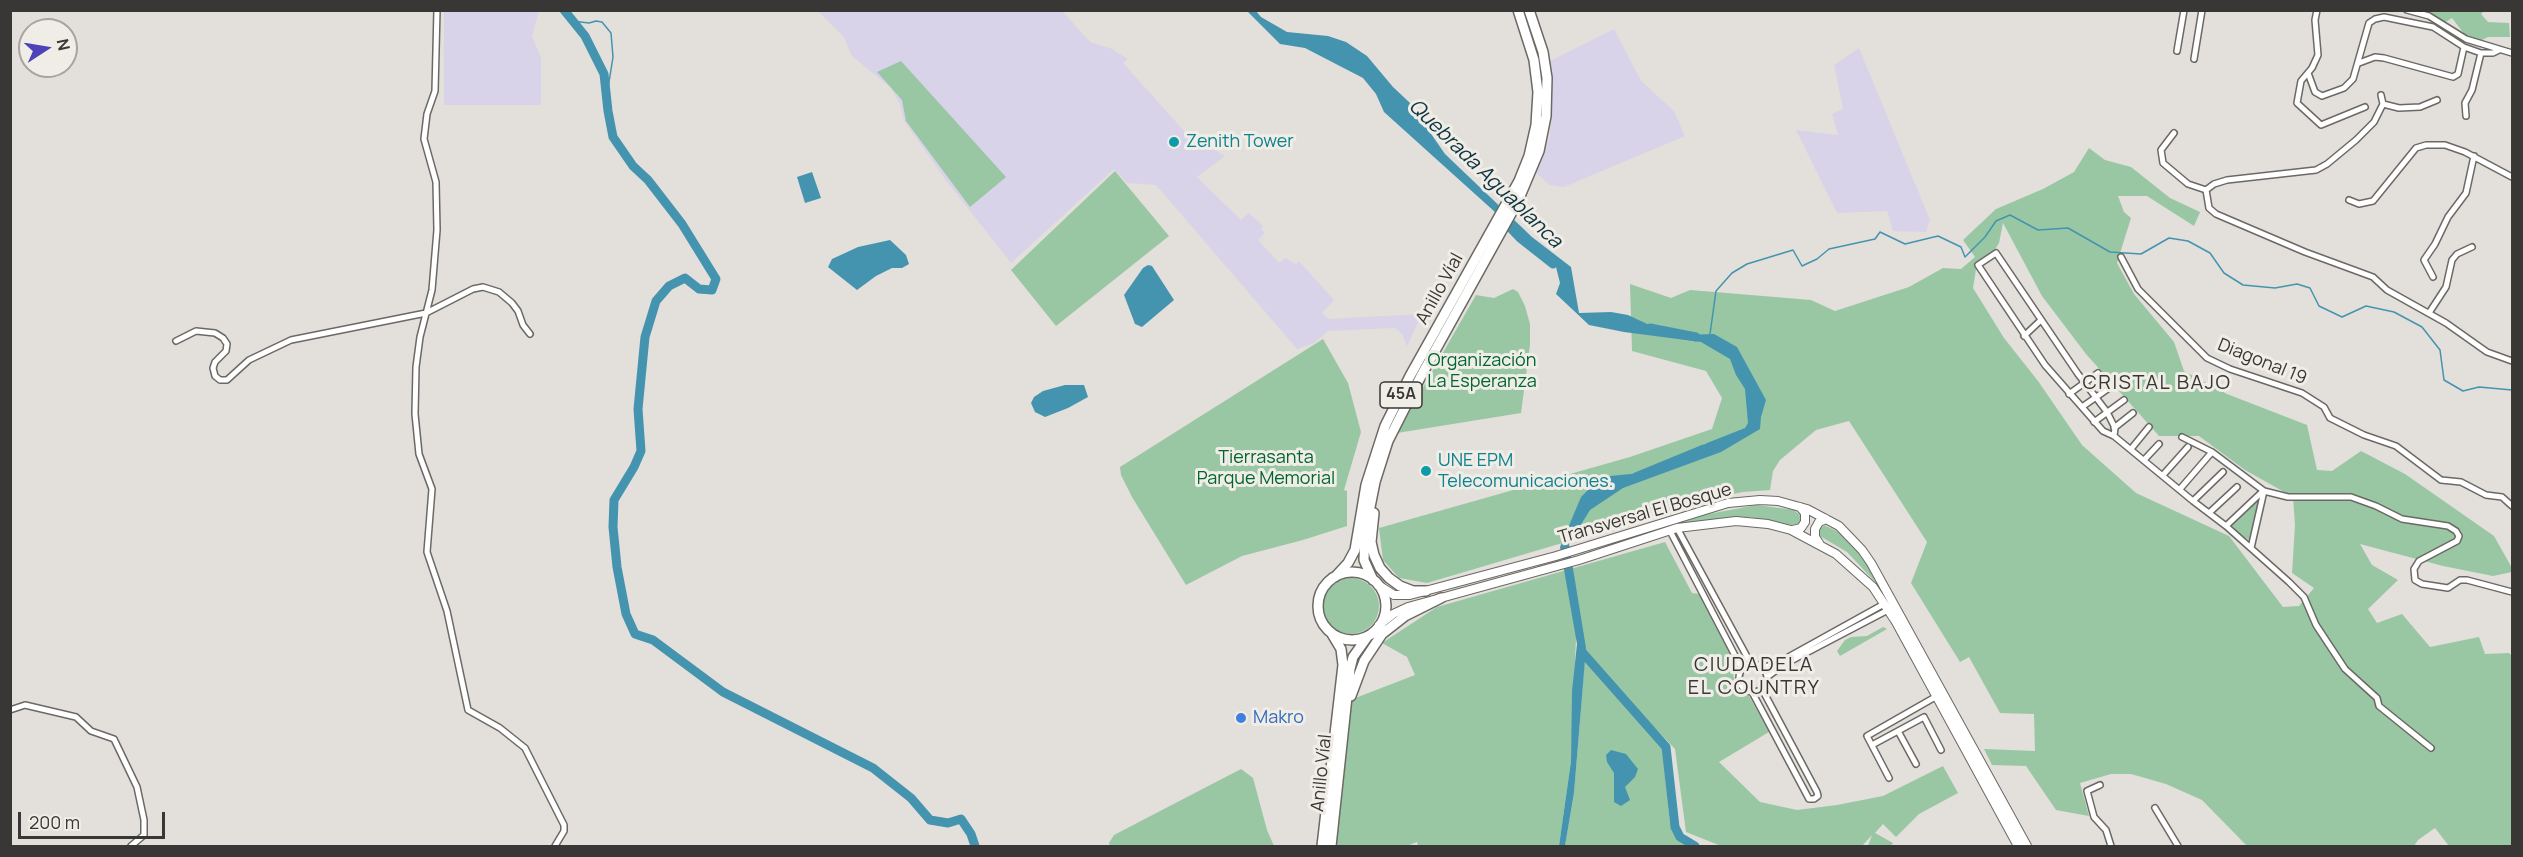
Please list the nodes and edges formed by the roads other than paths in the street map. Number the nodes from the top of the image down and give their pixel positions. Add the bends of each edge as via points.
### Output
1 (437, 10) edge
2 (1518, 10) edge
3 (1529, 10) edge
4 (2184, 10) edge
5 (2202, 10) edge
6 (2317, 10) edge
7 (2407, 10) edge
8 (2464, 46) junction
9 (2499, 50) junction
10 (2176, 51) dead end
11 (2512, 53) edge
12 (2481, 54) junction
13 (2194, 59) dead end
14 (2359, 63) junction
15 (2308, 73) junction
16 (2381, 95) dead end
17 (2437, 100) dead end
18 (2383, 104) junction
19 (2365, 107) dead end
20 (2466, 116) dead end
21 (2174, 133) dead end
22 (2474, 156) junction
23 (2512, 177) edge
24 (2206, 190) junction
25 (1514, 199) junction
26 (2349, 200) dead end
27 (1499, 226) junction
28 (2472, 247) dead end
29 (2121, 257) dead end
30 (2433, 277) dead end
31 (426, 313) junction
32 (2428, 313) junction
33 (2041, 320) junction
34 (530, 334) dead end
35 (2024, 336) junction
36 (176, 341) dead end
37 (2512, 361) edge
38 (2098, 373) dead end
39 (2085, 383) junction
40 (2112, 386) dead end
41 (2069, 394) junction
42 (2096, 397) junction
43 (2124, 400) dead end
44 (2082, 407) junction
45 (2107, 412) junction
46 (2133, 414) dead end
47 (2094, 422) junction
48 (2115, 428) junction
49 (2149, 428) dead end
50 (2111, 434) junction
51 (2182, 437) dead end
52 (2159, 444) dead end
53 (2188, 447) dead end
54 (2131, 449) junction
55 (2212, 452) junction
56 (2144, 460) junction
57 (2223, 472) dead end
58 (2163, 475) junction
59 (2237, 487) dead end
60 (2180, 489) junction
61 (2264, 491) junction
62 (1373, 496) junction
63 (2193, 501) junction
64 (1797, 506) junction
65 (2512, 506) edge
66 (2209, 513) junction
67 (1826, 519) junction
68 (2226, 526) junction
69 (1674, 530) junction
70 (1791, 530) junction
71 (1819, 543) junction
72 (2252, 548) junction
73 (1335, 577) junction
74 (1376, 583) junction
75 (1426, 591) junction
76 (2512, 592) edge
77 (1441, 598) junction
78 (1886, 607) junction
79 (1379, 625) junction
80 (1332, 634) junction
81 (1368, 636) junction
82 (1751, 664) junction
83 (1763, 668) junction
84 (1742, 669) junction
85 (1767, 677) junction
86 (1762, 689) junction
87 (1752, 692) junction
88 (1937, 696) junction
89 (10, 710) edge
90 (1345, 718) junction
91 (1898, 731) junction
92 (1872, 745) junction
93 (2431, 748) dead end
94 (1941, 750) dead end
95 (1916, 764) dead end
96 (1889, 778) dead end
97 (2100, 785) dead end
98 (2155, 808) dead end
99 (131, 846) edge
100 (555, 846) edge
101 (1322, 846) edge
102 (1331, 846) edge
103 (2018, 846) edge
104 (2027, 846) edge
105 (2111, 846) edge
106 (2178, 846) edge

1 - 31 street via 435,91 424,133 437,188 432,290
2 - 25 highway, Anillo Víal / 45A via 1533,60 1538,103 1532,146
3 - 25 highway, Anillo Víal / 45A via 1543,52 1547,103 1539,151
4 - 10 street
5 - 13 street
6 - 15 street via 2318,55
7 - 9 street via 2429,16 2466,39
8 - 12 street
8 - 14 street via 2458,74 2453,77 2384,58
8 - 14 street via 2433,27 2375,18 2369,23
9 - 11 street
9 - 12 street
12 - 20 street via 2465,103
14 - 15 street via 2352,81 2324,97 2314,92
15 - 19 street via 2301,81 2296,102 2320,125
16 - 18 street
17 - 18 street via 2420,107
18 - 24 street via 2356,140 2316,170 2227,180
21 - 24 street via 2161,150 2163,163 2188,184
22 - 23 street
22 - 26 street via 2445,145 2419,147 2373,201 2359,204
22 - 30 street via 2466,193 2424,260
24 - 32 street via 2209,208 2216,214 2373,277 2387,290
25 - 27 highway, Anillo Víal / 45A
27 - 62 highway, Anillo Víal / 45A via 1396,422
27 - 73 highway, Anillo Víal / 45A via 1410,376 1385,426 1366,485 1355,550
28 - 32 street via 2452,260 2446,287
29 - 65 street, Diagonal 19 via 2138,289 2207,358 2302,393 2324,407 2330,418 2396,446 2441,480 2462,482
31 - 34 street via 473,290 491,288 515,307
31 - 36 street via 291,340 249,360 227,380 220,380 213,368 226,351 223,338 196,331
31 - 100 street via 416,367 415,414 419,454 432,489 427,552 447,611 468,710 525,748 564,825
32 - 37 street via 2487,351
33 - 35 street
33 - 35 street via 1996,253 1978,265
33 - 39 street
35 - 41 street
38 - 39 street
39 - 41 street
39 - 42 street
40 - 42 street
41 - 44 street
42 - 44 street
42 - 45 street
43 - 45 street
44 - 47 street
45 - 47 street
45 - 48 street
46 - 48 street
47 - 50 street
48 - 50 street
49 - 54 street
50 - 54 street
51 - 55 street
52 - 56 street
53 - 58 street
54 - 56 street
55 - 60 street
55 - 61 street
56 - 58 street
57 - 63 street
58 - 60 street
59 - 66 street
60 - 63 street
61 - 68 street
61 - 72 street
61 - 76 street via 2288,497 2351,497 2402,519 2442,524 2454,529 2459,536 2457,541 2419,561 2414,569 2415,580 2448,588 2467,580
62 - 74 highway, Anillo Víal / 45A via 1363,551 1366,568
62 - 75 highway via 1371,542 1376,562 1400,586
63 - 66 street
64 - 67 main road, Transversal El Bosque
64 - 70 main road via 1806,519 1801,528
64 - 75 main road, Transversal El Bosque via 1760,500 1728,503
66 - 68 street
67 - 71 main road via 1815,529
67 - 104 main road, Transversal El Bosque via 1851,537 1871,562
68 - 72 street
69 - 70 main road, Transversal El Bosque via 1736,521
69 - 77 main road, Transversal El Bosque
69 - 82 street
69 - 84 street
70 - 71 main road, Transversal El Bosque
71 - 78 main road, Transversal El Bosque via 1854,568
72 - 93 street via 2304,597 2316,625 2345,669 2377,698 2379,706
73 - 74 highway via 1355,572
73 - 80 highway via 1322,590 1318,604 1320,618
74 - 75 main road, Transversal El Bosque via 1389,593 1402,596
74 - 79 highway via 1385,605
77 - 79 main road, Transversal El Bosque via 1398,611
77 - 90 highway via 1405,616 1379,637 1362,666
78 - 83 street
78 - 85 street
78 - 88 main road, Transversal El Bosque
79 - 81 highway
80 - 81 highway via 1352,640
80 - 101 highway, Anillo Víal via 1341,649 1343,665
81 - 90 highway, Anillo Víal via 1352,662
82 - 83 street
82 - 84 street
83 - 85 street
84 - 87 street via 1741,685
85 - 86 street
86 - 87 street
86 - 87 street via 1817,792 1814,799 1809,799
88 - 92 street via 1867,736
88 - 103 main road, Transversal El Bosque
89 - 99 street via 25,705 76,717 91,731 118,744 137,787 145,826 144,835
90 - 102 highway, Anillo Víal
91 - 92 street
91 - 94 street via 1924,717
91 - 95 street
92 - 96 street
97 - 105 street via 2087,791 2094,818 2106,831
98 - 106 street

